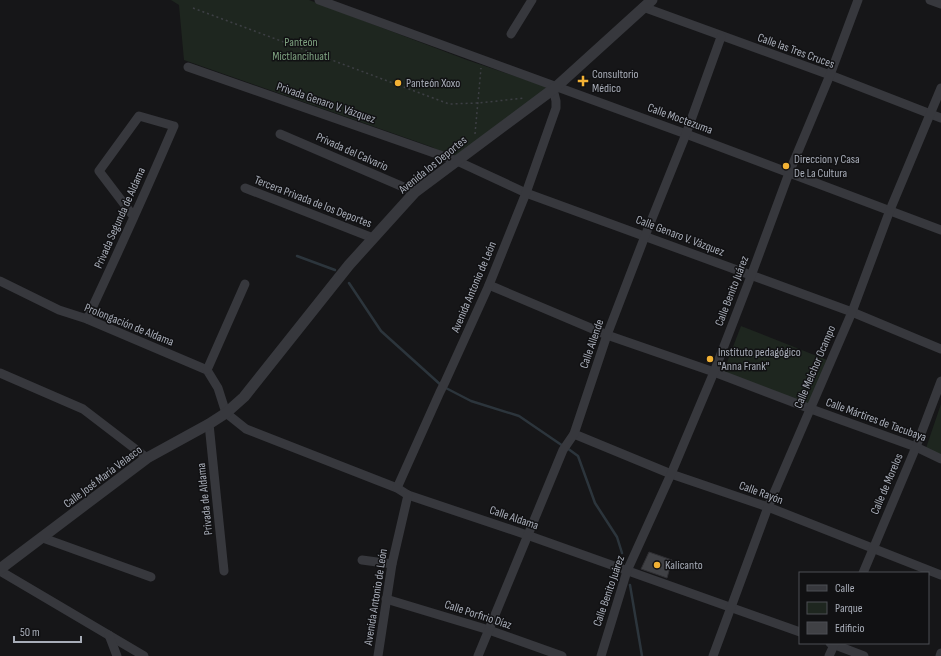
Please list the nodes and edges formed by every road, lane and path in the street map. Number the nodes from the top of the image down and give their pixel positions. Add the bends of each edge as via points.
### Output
1 (320, 0) edge
2 (532, 0) edge
3 (652, 0) edge
4 (858, 0) edge
5 (930, 0) edge
6 (332, 2) edge
7 (941, 4) edge
8 (643, 7) junction
9 (193, 8) dead end
10 (511, 34) dead end
11 (721, 37) junction
12 (482, 60) junction
13 (188, 66) dead end
14 (830, 75) junction
15 (941, 88) edge
16 (551, 90) junction
17 (478, 103) junction
18 (931, 115) junction
19 (941, 118) edge
20 (280, 134) dead end
21 (686, 134) junction
22 (474, 148) junction
23 (457, 161) junction
24 (789, 173) junction
25 (245, 188) dead end
26 (415, 192) junction
27 (526, 193) junction
28 (890, 210) junction
29 (134, 217) junction
30 (941, 230) edge
31 (645, 236) junction
32 (373, 238) junction
33 (752, 276) junction
34 (0, 281) edge
35 (245, 284) dead end
36 (489, 285) junction
37 (852, 312) junction
38 (87, 319) junction
39 (607, 335) junction
40 (941, 349) edge
41 (207, 370) junction
42 (714, 372) junction
43 (0, 373) edge
44 (941, 381) edge
45 (810, 409) junction
46 (226, 413) junction
47 (209, 424) junction
48 (571, 437) junction
49 (916, 447) junction
50 (147, 458) junction
51 (941, 459) edge
52 (671, 474) junction
53 (397, 488) junction
54 (408, 495) junction
55 (768, 508) junction
56 (527, 535) junction
57 (42, 538) junction
58 (873, 548) junction
59 (362, 560) dead end
60 (392, 564) junction
61 (0, 570) edge
62 (224, 571) dead end
63 (627, 571) junction
64 (863, 572) edge
65 (941, 575) edge
66 (151, 577) dead end
67 (386, 599) junction
68 (731, 608) junction
69 (489, 630) junction
70 (799, 632) edge
71 (109, 636) junction
72 (833, 644) edge
73 (941, 653) edge
74 (117, 656) edge
75 (144, 656) edge
76 (378, 656) edge
77 (478, 656) edge
78 (562, 656) edge
79 (600, 656) edge
80 (713, 656) edge
81 (829, 656) edge
82 (864, 656) edge
83 (940, 656) edge

1 - 6 street, Calle Moctezuma
2 - 10 street
3 - 8 street, Avenida los Deportes
4 - 14 street, Calle Benito Juárez
5 - 7 street
6 - 12 street, Calle Moctezuma
8 - 11 street, Calle las Tres Cruces
8 - 16 street, Avenida los Deportes
9 - 17 path via 449,104
11 - 14 street, Calle las Tres Cruces
11 - 21 street, Calle Allende
12 - 16 street, Calle Moctezuma
12 - 17 path
13 - 23 street, Privada Genaro V. Vázquez
14 - 18 street, Calle las Tres Cruces
14 - 24 street, Calle Benito Juárez
15 - 18 street, Calle Melchor Ocampo
16 - 17 path
16 - 21 street, Calle Moctezuma
16 - 22 street, Avenida los Deportes
16 - 27 street, Avenida Antonio de León via 556,108
17 - 22 path
18 - 19 street, Calle las Tres Cruces
18 - 28 street, Calle Melchor Ocampo
20 - 26 street, Privada del Calvario
21 - 24 street, Calle Moctezuma
21 - 31 street, Calle Allende
22 - 23 street, Avenida los Deportes
23 - 26 street, Avenida los Deportes
23 - 27 street, Calle Genaro V. Vázquez
24 - 28 street, Calle Moctezuma
24 - 33 street, Calle Benito Juárez
25 - 32 street, Tercera Privada de los Deportes
26 - 32 street, Avenida los Deportes
27 - 31 street, Calle Genaro V. Vázquez
27 - 36 street, Avenida Antonio de León
28 - 30 street, Calle Moctezuma
28 - 37 street, Calle Melchor Ocampo
29 - 29 street, Privada Segunda de Aldama via 99,171 139,116 174,126
29 - 38 street, Privada Segunda de Aldama
31 - 33 street, Calle Genaro V. Vázquez
31 - 39 street, Calle Allende
32 - 46 street, Avenida los Deportes via 244,397
33 - 37 street, Calle Genaro V. Vázquez
33 - 42 street, Calle Benito Juárez
34 - 38 street, Prolongación de Aldama via 59,310
35 - 41 street
36 - 39 street, Calle Mártires de Tacubaya
36 - 53 street, Avenida Antonio de León
37 - 40 street, Calle Genaro V. Vázquez
37 - 45 street, Calle Melchor Ocampo
38 - 41 street, Prolongación de Aldama
39 - 42 street, Calle Mártires de Tacubaya
39 - 48 street, Calle Allende
41 - 46 street via 218,388
42 - 45 street, Calle Mártires de Tacubaya
42 - 52 street, Calle Benito Juárez
43 - 50 street via 83,409
44 - 49 street, Calle de Morelos
45 - 49 street, Calle Mártires de Tacubaya
45 - 55 street, Calle Melchor Ocampo
46 - 47 street, Calle José María Velasco
46 - 53 street, Calle Aldama via 246,429
47 - 50 street, Calle José María Velasco
47 - 62 street, Privada de Aldama
48 - 52 street, Calle Rayón
48 - 56 street, Calle Allende
49 - 51 street, Calle Mártires de Tacubaya
49 - 58 street, Calle de Morelos
50 - 57 street, Calle José María Velasco
52 - 55 street, Calle Rayón
52 - 63 street, Calle Benito Juárez
53 - 54 street, Calle Aldama
54 - 56 street, Calle Aldama
54 - 60 street, Avenida Antonio de León
55 - 58 street, Calle Rayón
55 - 68 street, Calle Melchor Ocampo
56 - 63 street, Calle Aldama
56 - 69 street, Calle Allende
57 - 61 street, Calle José María Velasco
57 - 66 street
58 - 64 street, Calle de Morelos
58 - 65 street, Calle Rayón
59 - 60 street
60 - 67 street, Avenida Antonio de León
61 - 71 street
63 - 68 street, Calle Aldama
63 - 79 street, Calle Benito Juárez
67 - 69 street, Calle Porfirio Díaz
67 - 76 street, Avenida Antonio de León
68 - 70 street, Calle Aldama
68 - 80 street, Calle Melchor Ocampo
69 - 77 street, Calle Allende
69 - 78 street, Calle Porfirio Díaz
71 - 74 street
71 - 75 street
72 - 81 street
72 - 82 street
73 - 83 street

